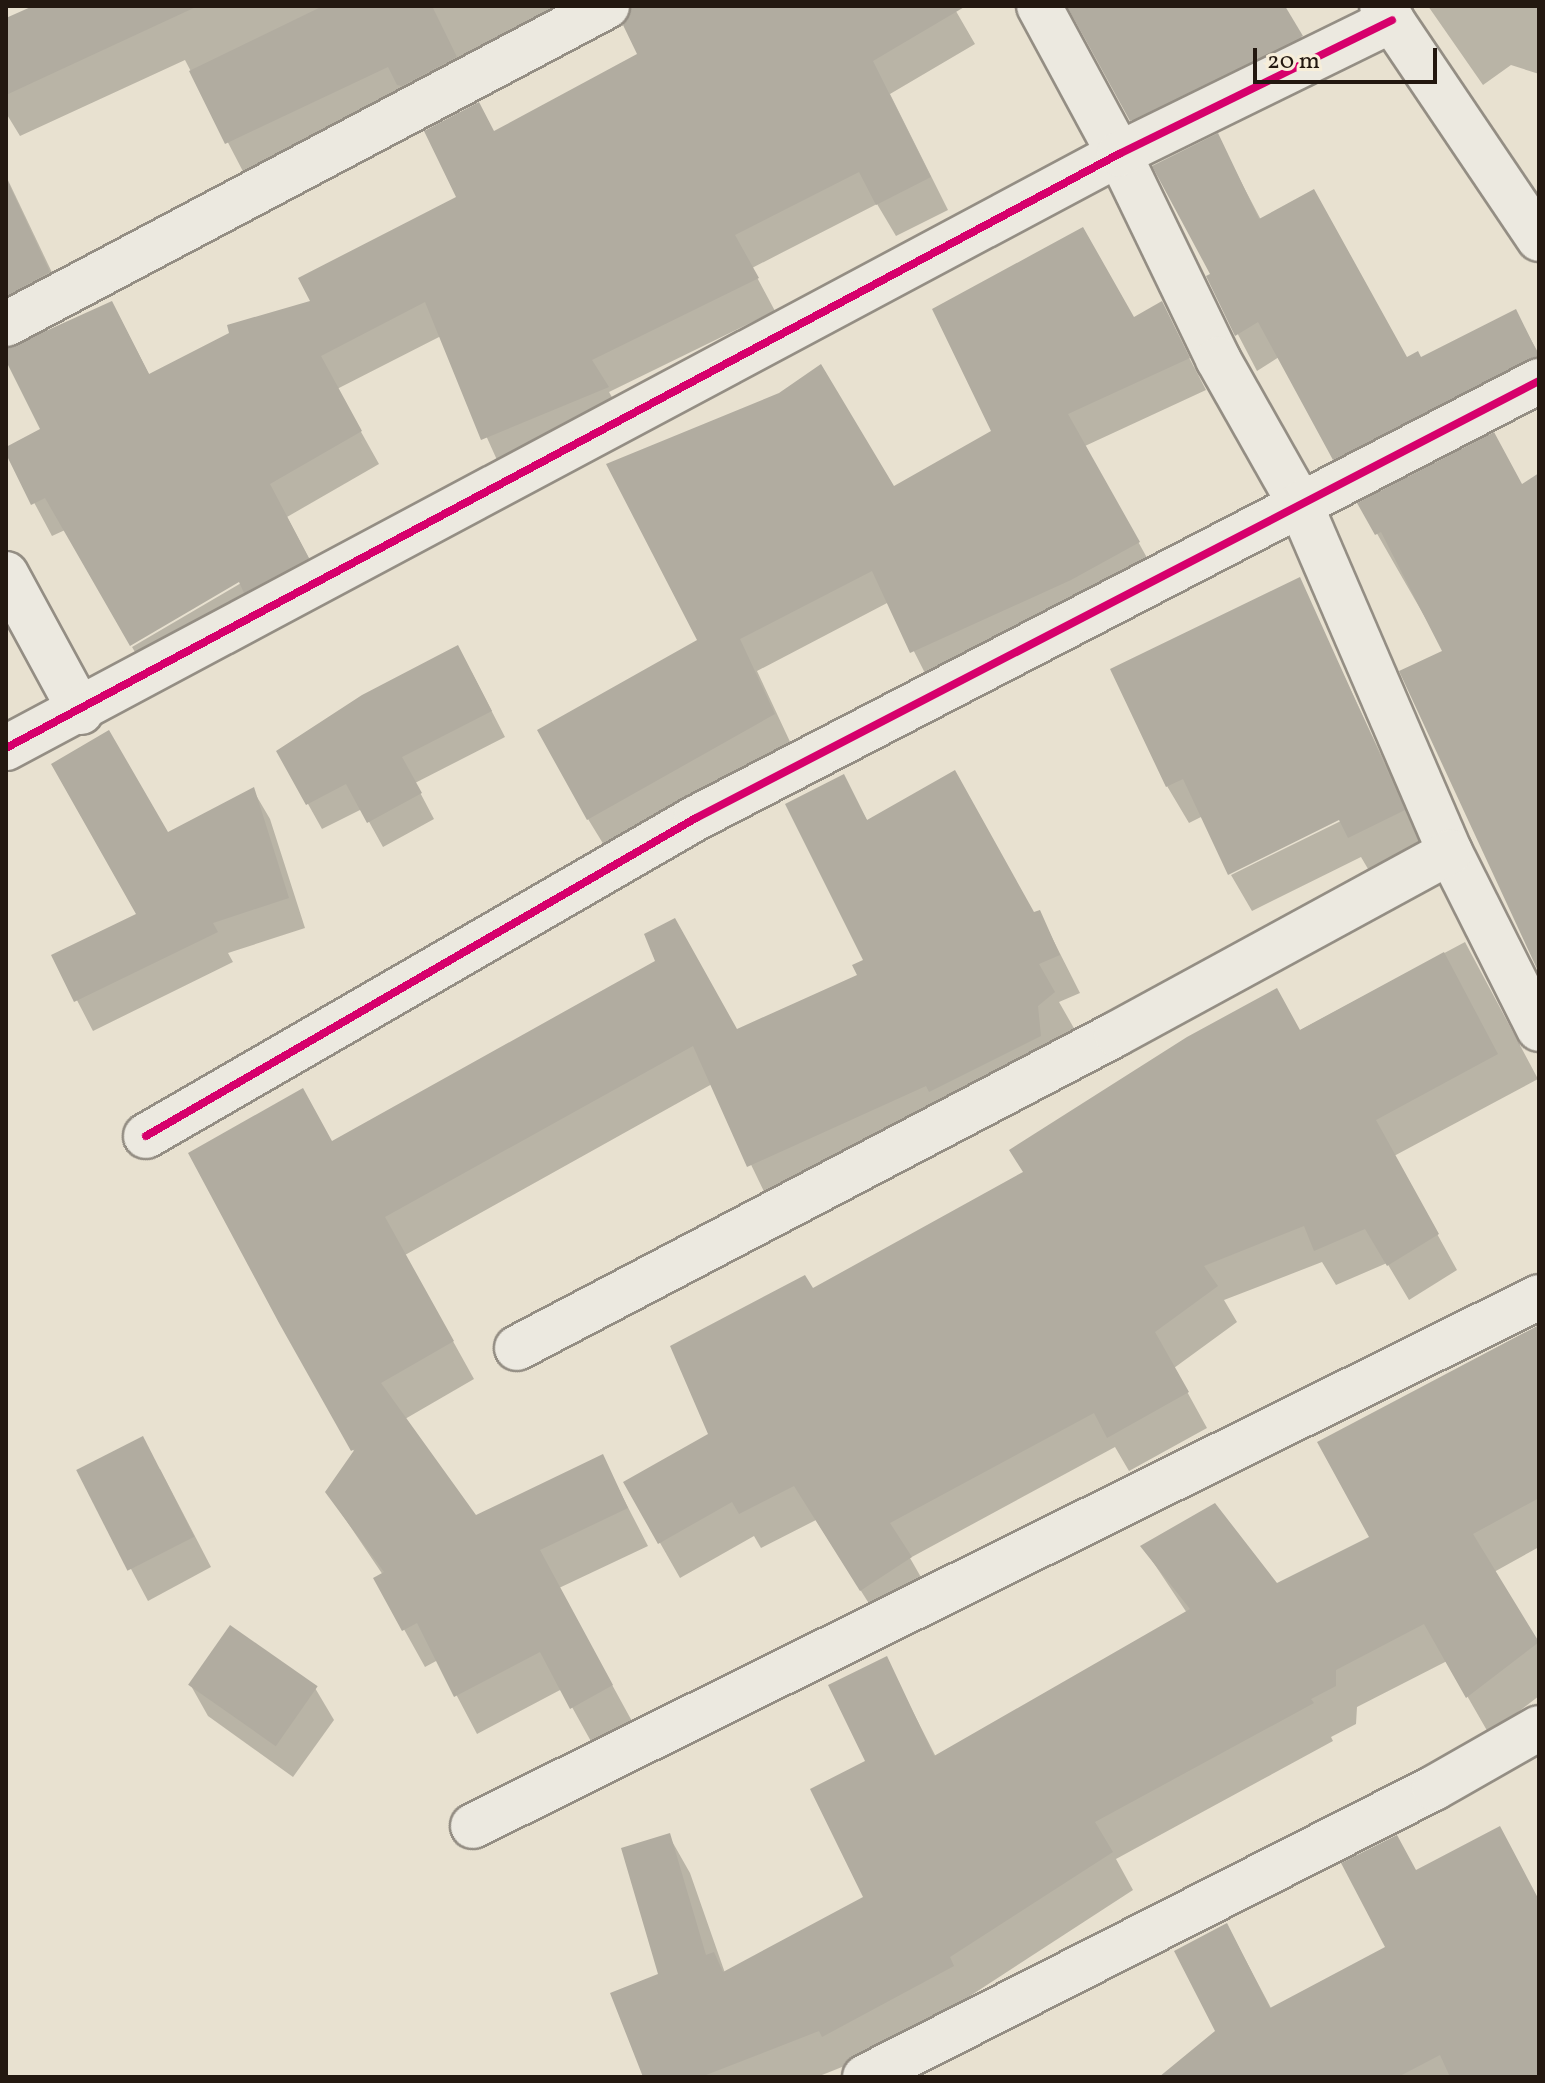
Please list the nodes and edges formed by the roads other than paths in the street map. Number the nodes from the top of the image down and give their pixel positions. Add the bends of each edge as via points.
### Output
1 (607, 6) edge
2 (1039, 6) edge
3 (1387, 13) edge
4 (1119, 154) junction
5 (1539, 239) edge
6 (6, 324) edge
7 (1539, 381) edge
8 (1300, 504) junction
9 (6, 574) edge
10 (81, 712) junction
11 (6, 748) edge
12 (1450, 852) junction
13 (1539, 1029) edge
14 (146, 1136) dead end
15 (1539, 1297) edge
16 (517, 1348) dead end
17 (1539, 1728) edge
18 (473, 1826) dead end
19 (865, 2077) edge

1 - 6 street
2 - 4 street
3 - 4 street
3 - 5 street
4 - 8 street via 1218,359
4 - 10 street
7 - 8 street
8 - 12 street
8 - 14 street via 696,818
9 - 10 street
10 - 11 street
12 - 13 street
12 - 16 street
15 - 18 street
17 - 19 street via 1434,1788

